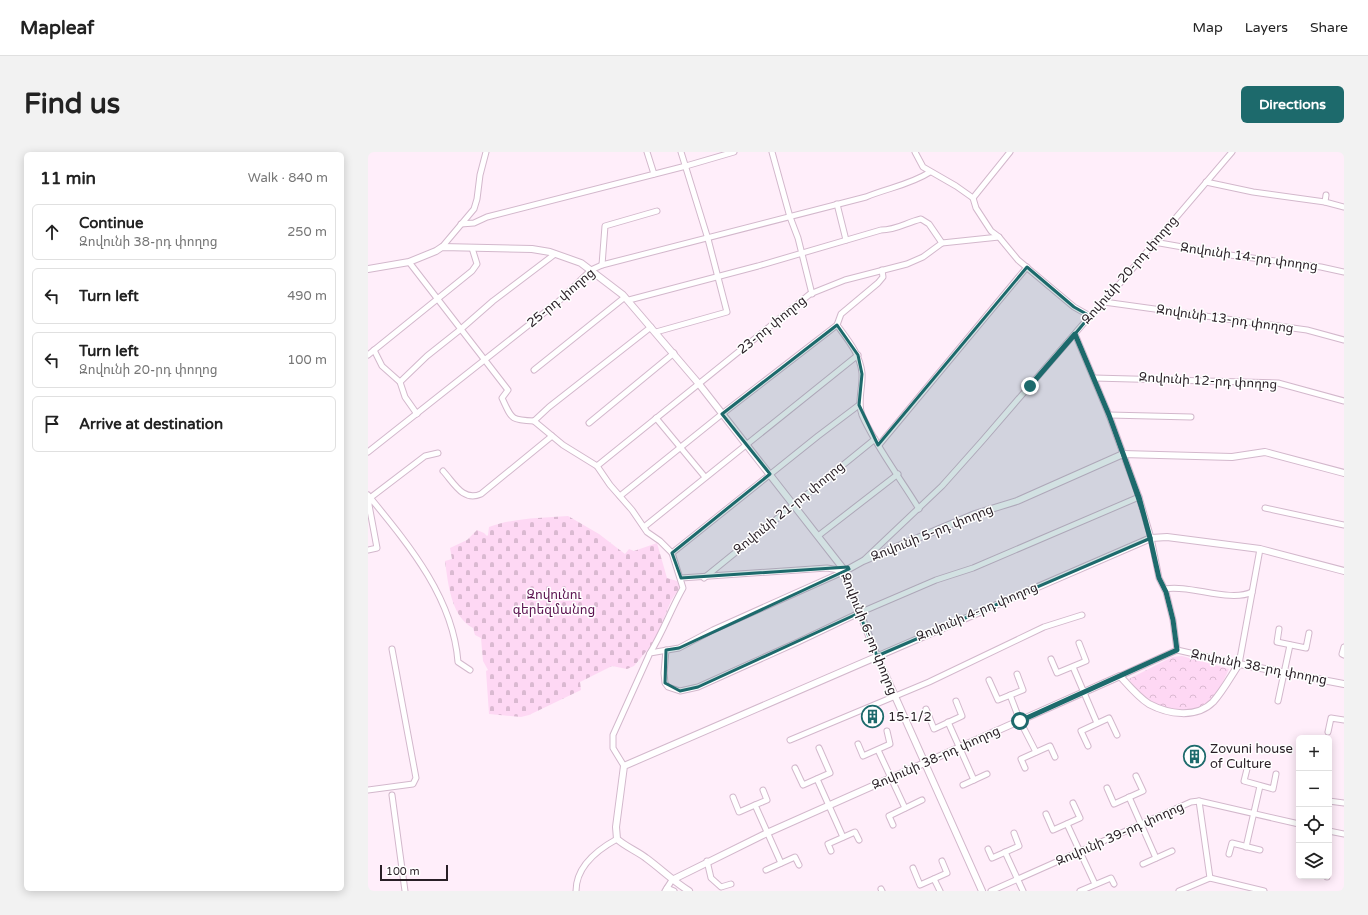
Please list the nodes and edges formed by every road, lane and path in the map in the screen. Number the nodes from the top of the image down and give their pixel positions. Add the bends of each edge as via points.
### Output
1 (486, 152) edge
2 (647, 152) edge
3 (681, 152) edge
4 (734, 152) edge
5 (772, 152) edge
6 (915, 152) edge
7 (1002, 152) edge
8 (1232, 152) edge
9 (1009, 154) edge
10 (686, 166) junction
11 (930, 172) junction
12 (654, 174) junction
13 (1206, 182) junction
14 (1326, 195) dead end
15 (973, 198) junction
16 (1325, 202) junction
17 (837, 204) junction
18 (1344, 207) edge
19 (657, 211) dead end
20 (790, 217) junction
21 (461, 224) junction
22 (999, 237) junction
23 (708, 239) junction
24 (846, 240) junction
25 (1154, 242) junction
26 (942, 243) junction
27 (442, 247) junction
28 (472, 248) junction
29 (801, 253) junction
30 (555, 254) junction
31 (409, 262) junction
32 (602, 265) junction
33 (1026, 267) junction
34 (368, 269) edge
35 (591, 270) junction
36 (882, 270) junction
37 (1344, 272) edge
38 (718, 277) junction
39 (812, 294) junction
40 (438, 299) junction
41 (627, 299) junction
42 (1104, 302) junction
43 (1090, 316) junction
44 (837, 325) junction
45 (461, 329) junction
46 (653, 330) junction
47 (1075, 334) junction
48 (1344, 340) edge
49 (374, 350) junction
50 (674, 353) junction
51 (368, 355) edge
52 (858, 355) junction
53 (484, 359) junction
54 (534, 370) dead end
55 (1094, 378) junction
56 (400, 382) junction
57 (699, 384) junction
58 (1344, 401) edge
59 (859, 405) junction
60 (417, 414) junction
61 (722, 414) junction
62 (1109, 415) junction
63 (1190, 417) dead end
64 (656, 418) junction
65 (534, 422) junction
66 (588, 424) dead end
67 (552, 436) junction
68 (875, 439) junction
69 (746, 444) junction
70 (879, 445) junction
71 (682, 447) junction
72 (368, 452) edge
73 (438, 453) dead end
74 (1123, 454) junction
75 (597, 466) junction
76 (443, 471) dead end
77 (1344, 473) edge
78 (770, 474) junction
79 (898, 474) junction
80 (705, 477) junction
81 (620, 496) junction
82 (369, 497) edge
83 (1139, 497) junction
84 (794, 504) junction
85 (1265, 508) dead end
86 (919, 509) junction
87 (1344, 525) edge
88 (644, 527) junction
89 (818, 536) junction
90 (1150, 538) junction
91 (1260, 549) junction
92 (368, 550) edge
93 (672, 553) junction
94 (863, 561) junction
95 (845, 571) junction
96 (1344, 571) edge
97 (681, 578) junction
98 (704, 578) junction
99 (1165, 589) junction
100 (1252, 592) junction
101 (859, 613) junction
102 (1082, 614) dead end
103 (1279, 629) dead end
104 (1309, 633) dead end
105 (1079, 644) dead end
106 (1290, 645) junction
107 (1344, 647) edge
108 (392, 649) dead end
109 (666, 650) junction
110 (1177, 650) junction
111 (650, 653) junction
112 (1344, 655) edge
113 (877, 656) junction
114 (1051, 659) dead end
115 (1239, 664) junction
116 (1073, 667) junction
117 (470, 670) dead end
118 (1284, 673) junction
119 (1017, 674) dead end
120 (1120, 676) junction
121 (989, 680) dead end
122 (1344, 684) edge
123 (1084, 693) junction
124 (1010, 695) junction
125 (896, 697) junction
126 (956, 701) dead end
127 (1278, 701) dead end
128 (926, 709) dead end
129 (1344, 720) edge
130 (1020, 721) junction
131 (948, 722) junction
132 (1097, 723) junction
133 (887, 731) dead end
134 (1328, 732) dead end
135 (1117, 735) dead end
136 (790, 740) dead end
137 (858, 744) dead end
138 (1088, 746) dead end
139 (819, 748) dead end
140 (960, 748) junction
141 (878, 750) junction
142 (1036, 752) junction
143 (1055, 757) dead end
144 (925, 762) junction
145 (624, 766) junction
146 (795, 768) dead end
147 (1025, 768) dead end
148 (1246, 770) dead end
149 (988, 774) dead end
150 (1276, 774) dead end
151 (1136, 776) dead end
152 (891, 778) junction
153 (817, 779) junction
154 (974, 780) junction
155 (963, 785) dead end
156 (1260, 786) junction
157 (1107, 788) dead end
158 (368, 790) edge
159 (763, 790) dead end
160 (392, 795) dead end
161 (733, 797) dead end
162 (1129, 797) junction
163 (922, 800) dead end
164 (1199, 801) junction
165 (1332, 801) edge
166 (1073, 803) dead end
167 (1344, 803) edge
168 (755, 805) junction
169 (830, 806) junction
170 (905, 808) junction
171 (1253, 813) junction
172 (1046, 814) dead end
173 (1141, 823) junction
174 (1296, 823) edge
175 (1067, 824) junction
176 (893, 825) dead end
177 (1332, 832) edge
178 (767, 833) junction
179 (1014, 833) dead end
180 (1344, 834) edge
181 (843, 837) junction
182 (617, 839) junction
183 (859, 840) dead end
184 (1246, 847) junction
185 (988, 849) dead end
186 (1260, 850) dead end
187 (831, 851) dead end
188 (1079, 851) junction
189 (1172, 851) dead end
190 (1005, 852) junction
191 (1228, 854) dead end
192 (1156, 858) junction
193 (707, 861) junction
194 (942, 861) dead end
195 (781, 863) junction
196 (1143, 864) dead end
197 (799, 865) dead end
198 (913, 868) dead end
199 (766, 870) dead end
200 (1210, 878) junction
201 (934, 879) junction
202 (1018, 879) junction
203 (672, 880) junction
204 (731, 884) dead end
205 (1095, 884) junction
206 (1114, 884) dead end
207 (666, 890) edge
208 (405, 891) edge
209 (576, 891) edge
210 (674, 891) edge
211 (689, 891) edge
212 (940, 891) edge
213 (982, 891) edge
214 (991, 891) edge
215 (1023, 891) edge
216 (1080, 891) edge
217 (1179, 891) edge
218 (1264, 891) edge

1 - 21 street via 474,209
2 - 12 street
3 - 10 street
4 - 10 street
5 - 20 street
6 - 11 street via 923,167
7 - 9 street
8 - 13 street, Զովունի 20-րդ փողոց
9 - 15 street
10 - 12 street
10 - 23 street
11 - 15 street
11 - 17 street, 25-րդ փողոց via 916,181
12 - 21 street via 487,217 474,223
13 - 16 street via 1253,192
13 - 25 street, Զովունի 20-րդ փողոց
14 - 16 street
15 - 22 street via 976,208
16 - 18 street
17 - 20 street, 25-րդ փողոց
17 - 24 street
19 - 32 street via 605,226
20 - 23 street, 25-րդ փողոց
20 - 29 street
21 - 27 street
22 - 26 street
22 - 33 street
23 - 32 street, 25-րդ փողոց
23 - 38 street
24 - 26 street via 881,230 895,229 921,219 929,224
24 - 29 street
25 - 37 street, Զովունի 14-րդ փողոց
25 - 42 street, Զովունի 20-րդ փողոց
26 - 36 street, 23-րդ փողոց via 923,257
27 - 28 street, Զովունի 6-րդ փողոց
27 - 31 street
28 - 30 street, Զովունի 6-րդ փողոց via 532,249
28 - 40 street via 477,264
29 - 38 street
29 - 39 street
30 - 35 street, Զովունի 6-րդ փողոց via 570,258
30 - 45 street
31 - 34 street
31 - 40 street
32 - 35 street, 25-րդ փողոց
33 - 43 street via 1074,307
33 - 70 street
35 - 41 street, Զովունի 6-րդ փողոց
35 - 53 street, 25-րդ փողոց via 558,301
36 - 39 street, 23-րդ փողոց via 845,280
36 - 44 street via 883,278 841,314
38 - 41 street
38 - 46 street via 727,312
39 - 57 street, 23-րդ փողոց
40 - 45 street
40 - 49 street
41 - 46 street, Զովունի 6-րդ փողոց
41 - 54 street
42 - 43 street, Զովունի 20-րդ փողոց
42 - 48 street, Զովունի 13-րդ փողոց via 1307,330
43 - 47 street, Զովունի 20-րդ փողոց
44 - 52 street
44 - 61 street
45 - 53 street
45 - 56 street
46 - 50 street, Զովունի 6-րդ փողոց
46 - 65 street via 549,407
47 - 55 street
47 - 86 street, Զովունի 20-րդ փողոց
49 - 51 street
49 - 56 street via 382,366
50 - 57 street, Զովունի 6-րդ փողոց
50 - 66 street
52 - 59 street via 862,374
52 - 69 street
53 - 60 street, 25-րդ փողոց
53 - 65 street via 508,390 502,398 510,416 516,420
55 - 58 street, Զովունի 12-րդ փողոց via 1278,383
55 - 62 street
56 - 60 street via 405,397
57 - 61 street, Զովունի 6-րդ փողոց
57 - 64 street, 23-րդ փողոց
59 - 68 street
59 - 78 street
60 - 72 street, 25-րդ փողոց
61 - 69 street, Զովունի 6-րդ փողոց
61 - 71 street
62 - 63 street
62 - 74 street
64 - 71 street
64 - 75 street, 23-րդ փողոց
65 - 67 street
67 - 75 street
67 - 76 street via 476,496 464,494
68 - 70 street
68 - 84 street, Զովունի 21-րդ փողոց
69 - 78 street, Զովունի 6-րդ փողոց
69 - 80 street
70 - 79 street
71 - 80 street
71 - 81 street
73 - 82 street via 425,456
74 - 77 street, Զովունի 5-րդ փողոց via 1232,457 1265,452
74 - 83 street
74 - 94 street, Զովունի 5-րդ փողոց via 1017,501 975,514
75 - 81 street
78 - 84 street, Զովունի 6-րդ փողոց
78 - 93 street
79 - 86 street
79 - 89 street
80 - 88 street
81 - 88 street
82 - 92 street via 377,548
82 - 117 street via 433,582 457,642 458,662
83 - 90 street
83 - 101 street via 973,568 936,580
84 - 89 street, Զովունի 6-րդ փողոց
84 - 98 street, Զովունի 21-րդ փողոց
85 - 87 street
86 - 94 street, Զովունի 20-րդ փողոց
88 - 93 street
89 - 95 street, Զովունի 6-րդ փողոց
90 - 91 street, Զովունի 4-րդ փողոց via 1167,537
90 - 99 street via 1159,578
90 - 113 street, Զովունի 4-րդ փողոց
91 - 96 street, Զովունի 4-րդ փողոց
91 - 100 street
93 - 97 street
94 - 95 street, Զովունի 5-րդ փողոց
95 - 98 street via 827,568
95 - 101 street, Զովունի 6-րդ փողոց
95 - 109 street, Զովունի 5-րդ փողոց via 712,630 679,648
97 - 98 street
97 - 111 street via 683,588 664,630
99 - 100 street via 1179,588 1235,595
99 - 110 street
100 - 115 street
101 - 109 street via 713,681 684,691 668,687 665,683
101 - 113 street, Զովունի 6-րդ փողոց
102 - 125 street via 1044,627
103 - 106 street via 1277,642
104 - 106 street via 1306,648
105 - 116 street via 1086,661
106 - 118 street
107 - 112 street
108 - 158 street via 416,778 414,784
109 - 111 street, Զովունի 5-րդ փողոց
110 - 115 street, Զովունի 38-րդ փողոց
110 - 120 street, Զովունի 38-րդ փողոց
111 - 145 street via 614,735 613,748
113 - 125 street, Զովունի 6-րդ փողոց
113 - 145 street, Զովունի 4-րդ փողոց
114 - 116 street via 1057,674
115 - 118 street, Զովունի 38-րդ փողոց
115 - 120 street via 1212,702 1192,713 1168,711 1149,704
116 - 123 street
118 - 122 street, Զովունի 38-րդ փողոց
118 - 127 street
119 - 124 street via 1023,690
120 - 123 street, Զովունի 38-րդ փողոց
121 - 124 street via 998,700
123 - 130 street, Զովունի 38-րդ փողոց
123 - 132 street
124 - 130 street
125 - 136 street
125 - 144 street, Զովունի 6-րդ փողոց
126 - 131 street via 962,716
128 - 131 street via 934,729
129 - 134 street via 1331,718
130 - 140 street, Զովունի 38-րդ փողոց
130 - 142 street
131 - 140 street
132 - 135 street via 1109,718
132 - 138 street via 1081,731
133 - 141 street via 890,744
137 - 141 street via 863,756
139 - 153 street via 830,773
140 - 144 street, Զովունի 38-րդ փողոց
140 - 154 street
141 - 152 street
142 - 143 street via 1050,746
142 - 147 street via 1021,759
144 - 152 street, Զովունի 38-րդ փողոց
144 - 213 street, Զովունի 6-րդ փողոց
145 - 182 street via 616,827
146 - 153 street via 804,785
148 - 156 street via 1244,781
149 - 154 street
150 - 156 street via 1273,789
151 - 162 street via 1143,791
152 - 169 street, Զովունի 38-րդ փողոց
152 - 170 street
153 - 169 street
154 - 155 street
156 - 171 street
157 - 162 street via 1114,804
159 - 168 street via 768,800
160 - 208 street
161 - 168 street via 739,812
162 - 173 street
163 - 170 street
164 - 171 street, Զովունի 39-րդ փողոց
164 - 173 street, Զովունի 39-րդ փողոց
164 - 200 street
165 - 167 street
166 - 175 street via 1080,818
168 - 178 street
169 - 178 street, Զովունի 38-րդ փողոց
169 - 181 street
170 - 176 street via 889,816
171 - 174 street, Զովունի 39-րդ փողոց
171 - 184 street
172 - 175 street via 1053,830
173 - 188 street, Զովունի 39-րդ փողոց
173 - 192 street
175 - 188 street
177 - 180 street
178 - 193 street, Զովունի 38-րդ փողոց
178 - 195 street
179 - 190 street via 1020,846
181 - 183 street via 855,832
181 - 187 street via 828,844
182 - 203 street via 645,857
182 - 209 street via 596,852 582,867
184 - 186 street
184 - 191 street via 1232,843
185 - 190 street via 992,858
188 - 202 street, Զովունի 39-րդ փողոց
188 - 205 street
189 - 192 street
190 - 202 street
192 - 196 street
193 - 203 street, Զովունի 38-րդ փողոց
193 - 204 street via 711,878 721,887
194 - 201 street via 947,873
195 - 197 street via 795,857
195 - 199 street
198 - 201 street via 920,885
200 - 217 street
200 - 218 street
201 - 212 street
202 - 214 street, Զովունի 39-րդ փողոց
202 - 215 street
203 - 207 street
203 - 211 street
205 - 206 street via 1110,878
205 - 216 street
207 - 210 street

